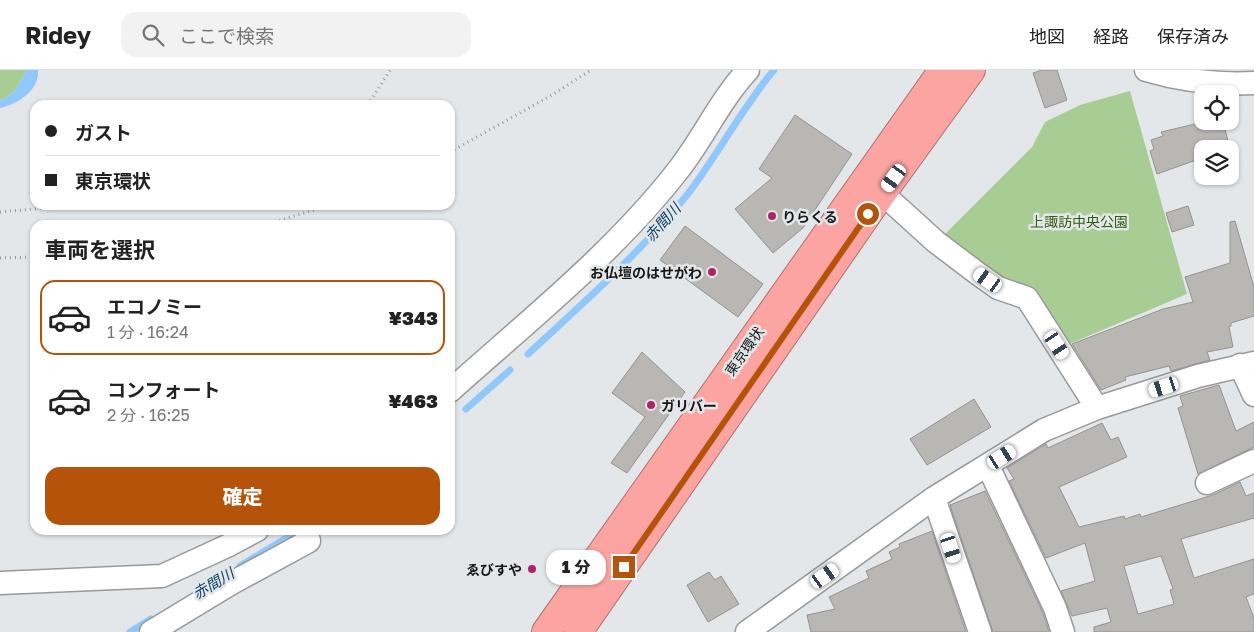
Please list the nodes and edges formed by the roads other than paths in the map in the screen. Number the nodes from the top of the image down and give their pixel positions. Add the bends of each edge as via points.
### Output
1 (748, 70) edge
2 (942, 70) edge
3 (971, 70) edge
4 (1146, 70) edge
5 (1254, 83) edge
6 (882, 193) junction
7 (1247, 364) edge
8 (455, 387) edge
9 (1254, 395) edge
10 (1097, 408) junction
11 (1254, 461) edge
12 (988, 466) junction
13 (1207, 483) dead end
14 (934, 498) junction
15 (248, 535) edge
16 (307, 535) edge
17 (0, 583) edge
18 (151, 632) edge
19 (546, 632) edge
20 (578, 632) edge
21 (747, 632) edge
22 (980, 632) edge
23 (1063, 632) edge

1 - 8 street via 732,87 679,169 626,230
2 - 19 highway, 東京環状
3 - 6 highway, 東京環状
4 - 5 street via 1180,80 1224,85
6 - 10 street via 936,242 977,273 998,288 1027,298
6 - 20 highway, 東京環状
7 - 9 street
7 - 10 street
10 - 12 street via 1044,430
11 - 13 street
12 - 14 street
12 - 23 street via 1055,608
14 - 21 street
14 - 22 street
15 - 17 street via 162,576
16 - 18 street via 309,541

